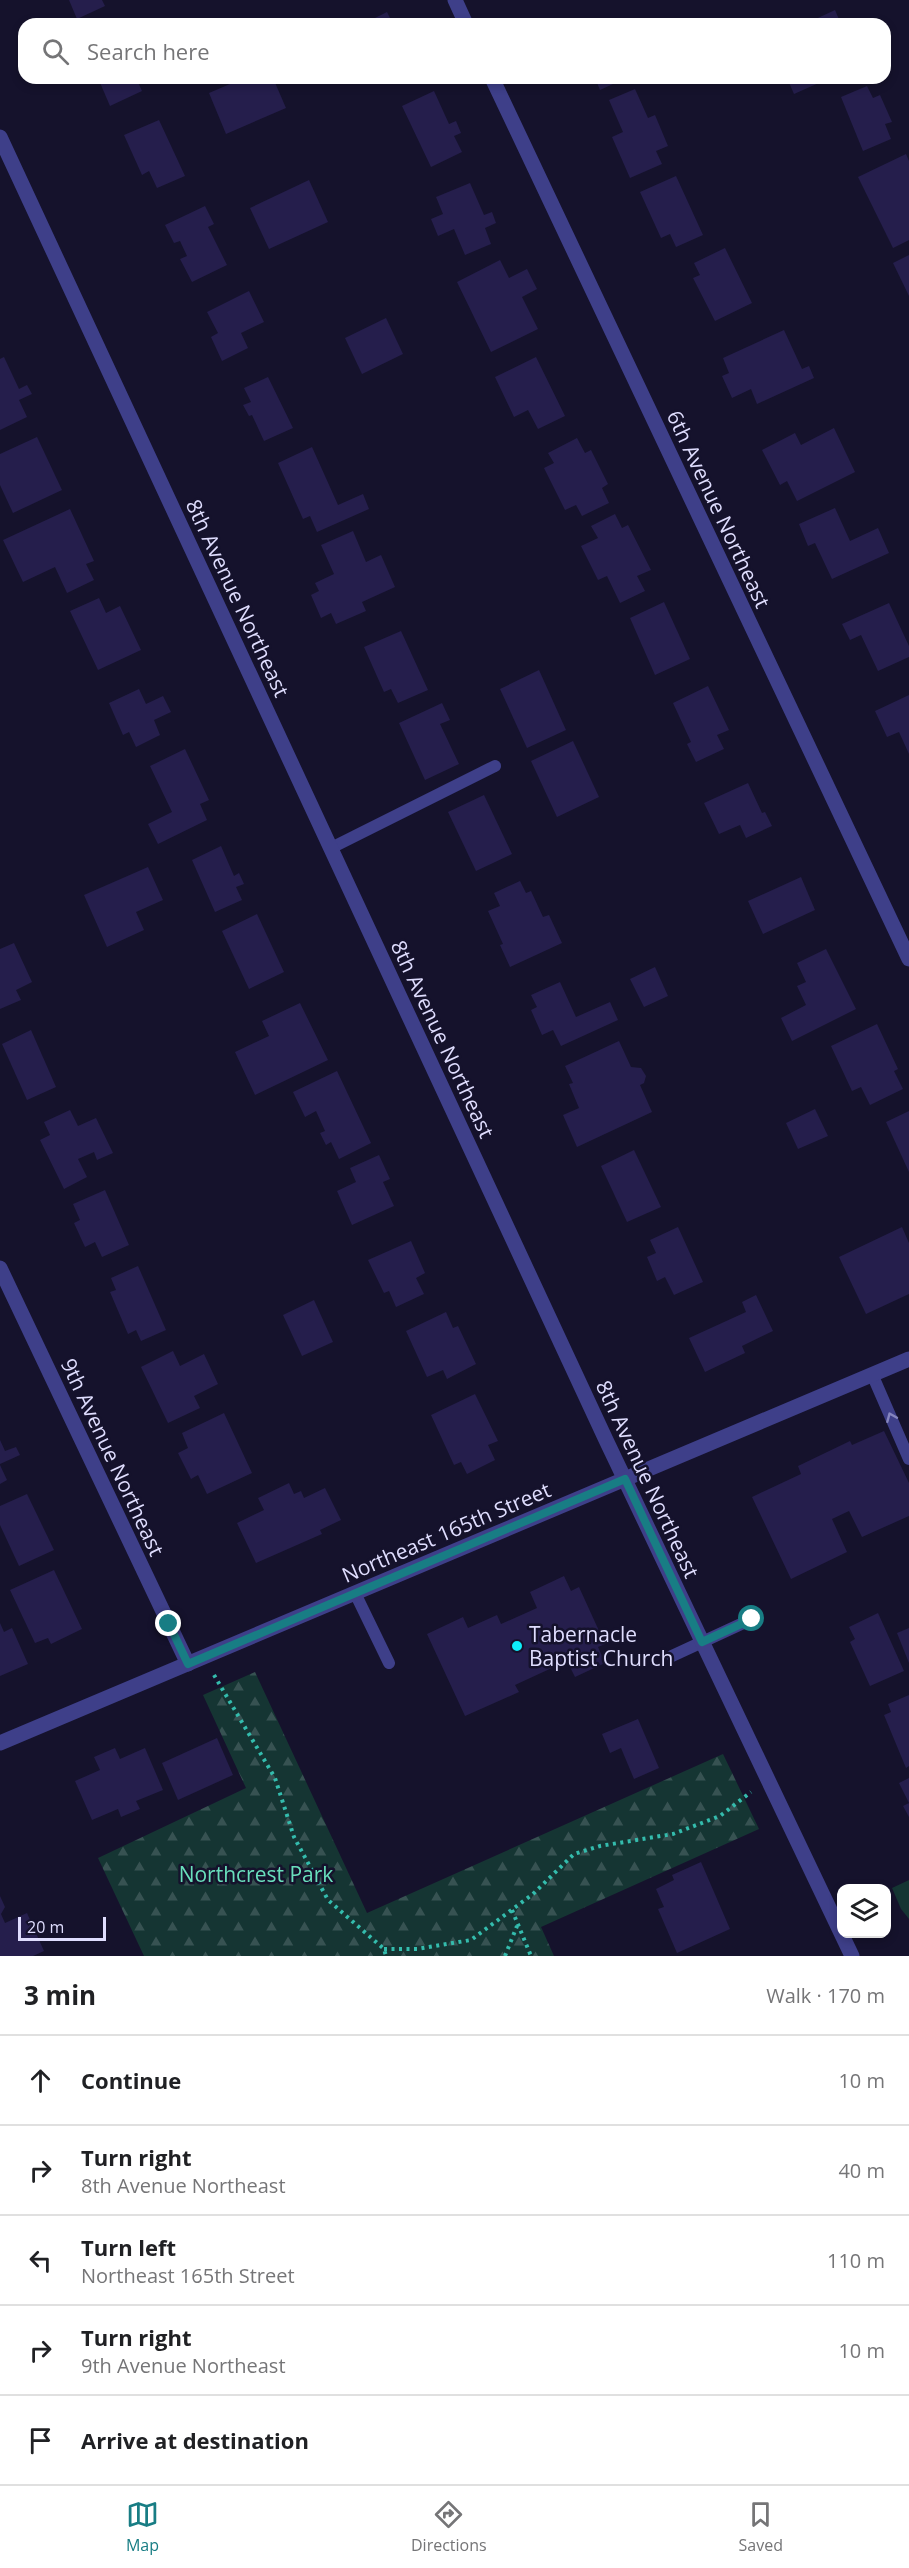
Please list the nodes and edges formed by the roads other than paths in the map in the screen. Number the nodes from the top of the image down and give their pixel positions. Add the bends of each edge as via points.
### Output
1 (454, 0) edge
2 (463, 18) edge
3 (495, 84) edge
4 (0, 137) edge
5 (495, 766) dead end
6 (331, 848) junction
7 (909, 959) edge
8 (0, 1268) edge
9 (909, 1359) edge
10 (873, 1374) junction
11 (909, 1459) edge
12 (625, 1479) junction
13 (355, 1593) junction
14 (752, 1619) dead end
15 (702, 1642) junction
16 (672, 1656) dead end
17 (389, 1663) dead end
18 (188, 1664) junction
19 (0, 1743) edge
20 (852, 1956) edge

1 - 2 street
3 - 7 street, 6th Avenue Northeast
4 - 6 street, 8th Avenue Northeast
5 - 6 lane
6 - 12 street, 8th Avenue Northeast
8 - 18 street, 9th Avenue Northeast
9 - 10 street, Northeast 165th Street
11 -> 10 lane
10 - 12 street, Northeast 165th Street
12 - 13 street, Northeast 165th Street
12 - 15 street, 8th Avenue Northeast
13 - 17 lane
13 - 18 street, Northeast 165th Street
14 - 15 lane
15 - 16 lane
15 - 20 street, 8th Avenue Northeast
18 - 19 street, Northeast 165th Street

